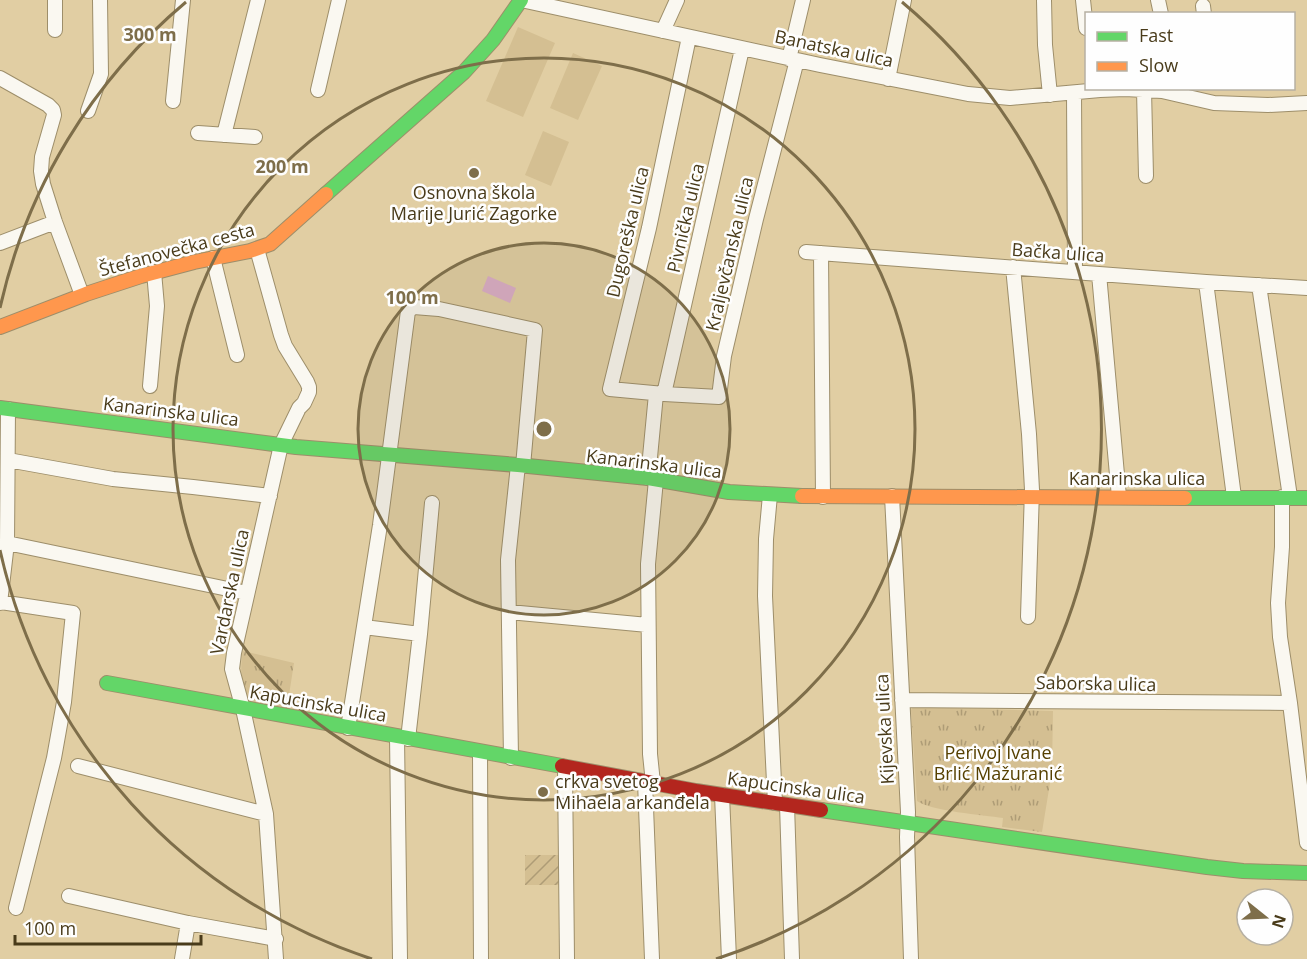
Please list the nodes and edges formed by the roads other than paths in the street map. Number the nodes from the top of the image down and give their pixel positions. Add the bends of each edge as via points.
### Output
1 (55, 0) edge
2 (100, 0) edge
3 (183, 0) edge
4 (258, 0) edge
5 (339, 0) edge
6 (521, 0) edge
7 (678, 0) edge
8 (803, 0) edge
9 (904, 0) edge
10 (1044, 0) edge
11 (1083, 0) edge
12 (1085, 19) edge
13 (54, 30) dead end
14 (663, 32) junction
15 (689, 37) junction
16 (742, 49) junction
17 (793, 60) junction
18 (0, 78) edge
19 (888, 79) junction
20 (318, 90) dead end
21 (1095, 90) edge
22 (1144, 90) junction
23 (1173, 91) edge
24 (1074, 93) junction
25 (1050, 95) junction
26 (1214, 96) edge
27 (173, 101) dead end
28 (1307, 103) edge
29 (88, 111) dead end
30 (198, 133) dead end
31 (224, 135) junction
32 (255, 137) dead end
33 (1146, 176) dead end
34 (55, 222) junction
35 (0, 243) edge
36 (257, 249) junction
37 (806, 252) dead end
38 (821, 253) junction
39 (213, 258) junction
40 (1013, 267) junction
41 (154, 272) junction
42 (1075, 272) junction
43 (1099, 274) junction
44 (1206, 282) junction
45 (1259, 285) junction
46 (1307, 288) edge
47 (82, 295) junction
48 (0, 327) edge
49 (237, 355) dead end
50 (150, 386) dead end
51 (660, 394) junction
52 (4, 408) edge
53 (281, 445) junction
54 (389, 454) junction
55 (8, 460) junction
56 (520, 465) junction
57 (652, 479) junction
58 (770, 495) junction
59 (270, 496) junction
60 (892, 496) junction
61 (824, 497) junction
62 (1119, 497) junction
63 (1234, 497) junction
64 (1286, 497) junction
65 (1032, 498) junction
66 (1307, 498) edge
67 (432, 503) dead end
68 (7, 543) junction
69 (247, 593) junction
70 (0, 602) edge
71 (509, 612) junction
72 (1028, 617) dead end
73 (648, 625) junction
74 (364, 627) junction
75 (420, 634) junction
76 (107, 683) dead end
77 (902, 700) junction
78 (1290, 703) junction
79 (243, 709) junction
80 (348, 728) junction
81 (403, 738) junction
82 (480, 752) junction
83 (511, 758) junction
84 (78, 766) dead end
85 (565, 768) junction
86 (649, 783) junction
87 (722, 795) junction
88 (781, 804) junction
89 (266, 814) junction
90 (908, 822) junction
91 (1307, 843) edge
92 (1307, 873) edge
93 (69, 896) dead end
94 (16, 908) dead end
95 (188, 923) junction
96 (276, 939) junction
97 (182, 959) edge
98 (276, 959) edge
99 (400, 959) edge
100 (481, 959) edge
101 (567, 959) edge
102 (652, 959) edge
103 (729, 959) edge
104 (792, 959) edge
105 (911, 959) edge

1 - 13 street
2 - 29 street via 101,74
3 - 27 street
4 - 31 street
5 - 20 street
6 - 14 street, Banatska ulica
6 - 36 street, Štefanovečka cesta via 464,72 289,229
7 - 14 street
8 - 17 street, Kraljevčanska ulica
9 - 19 street
10 - 25 street
11 - 12 street
14 - 15 street, Banatska ulica
15 - 16 street, Banatska ulica
15 - 51 street, Dugoreška ulica via 610,389
16 - 17 street, Banatska ulica
16 - 51 street, Pivnička ulica
17 - 19 street, Banatska ulica
17 - 51 street, Kraljevčanska ulica via 724,356 719,397
18 - 34 street via 53,110 40,171
19 - 25 street, Banatska ulica via 993,97
21 - 22 street, Banatska ulica
21 - 24 street, Banatska ulica
22 - 23 street, Banatska ulica
22 - 33 street
23 - 26 street, Banatska ulica
24 - 25 street, Banatska ulica
24 - 42 street
26 - 28 street, Banatska ulica via 1268,105
30 - 31 street
31 - 32 street
34 - 35 street
34 - 47 street
36 - 39 street, Štefanovečka cesta
36 - 53 street, Vardarska ulica via 281,336 309,387 308,397
37 - 38 street, Bačka ulica
38 - 40 street, Bačka ulica
38 - 61 street
39 - 41 street, Štefanovečka cesta
39 - 49 street
40 - 42 street, Bačka ulica
40 - 65 street
41 - 47 street, Štefanovečka cesta
41 - 50 street via 157,306
42 - 43 street, Bačka ulica
43 - 44 street, Bačka ulica
43 - 62 street
44 - 45 street, Bačka ulica
44 - 63 street
45 - 46 street, Bačka ulica
45 - 64 street
47 - 48 street, Štefanovečka cesta
51 - 57 street, Pivnička ulica
52 - 53 street, Kanarinska ulica
52 - 55 street
53 - 54 street, Kanarinska ulica
53 - 59 street, Vardarska ulica
54 - 56 street, Kanarinska ulica
54 - 56 street via 408,311 414,307 439,309 535,330
54 - 74 street
55 - 59 street via 113,479
55 - 68 street
56 - 57 street, Kanarinska ulica
56 - 71 street via 508,560
57 - 58 street, Kanarinska ulica
57 - 73 street, Pivnička ulica
58 - 61 street, Kanarinska ulica
58 - 88 street via 765,596
59 - 69 street, Vardarska ulica
60 - 61 street, Kanarinska ulica
60 - 65 street, Kanarinska ulica
60 - 77 street, Kijevska ulica
62 - 63 street, Kanarinska ulica
62 - 65 street, Kanarinska ulica
63 - 64 street, Kanarinska ulica
64 - 66 street, Kanarinska ulica
64 - 78 street via 1278,603
65 - 72 street
67 - 75 street
68 - 69 street
68 - 70 street
69 - 79 street, Vardarska ulica via 232,669
70 - 94 street via 74,613 54,758
71 - 73 street
71 - 83 street
73 - 86 street, Pivnička ulica
74 - 75 street
74 - 80 street
75 - 81 street
76 - 79 street, Kapucinska ulica
77 - 78 street, Saborska ulica
77 - 90 street, Kijevska ulica
78 - 91 street
79 - 80 street, Kapucinska ulica
79 - 89 street, Vardarska ulica
80 - 81 street, Kapucinska ulica
81 - 82 street, Kapucinska ulica
81 - 99 street
82 - 83 street, Kapucinska ulica
82 - 100 street
83 - 85 street, Kapucinska ulica
84 - 89 street
85 - 86 street, Kapucinska ulica
85 - 101 street
86 - 87 street, Kapucinska ulica
86 - 102 street, Pivnička ulica
87 - 88 street, Kapucinska ulica
87 - 103 street
88 - 90 street, Kapucinska ulica
88 - 104 street
89 - 96 street, Vardarska ulica
90 - 92 street, Kapucinska ulica via 1207,867
90 - 105 street, Kijevska ulica
93 - 95 street
95 - 96 street
95 - 97 street
96 - 98 street, Vardarska ulica

